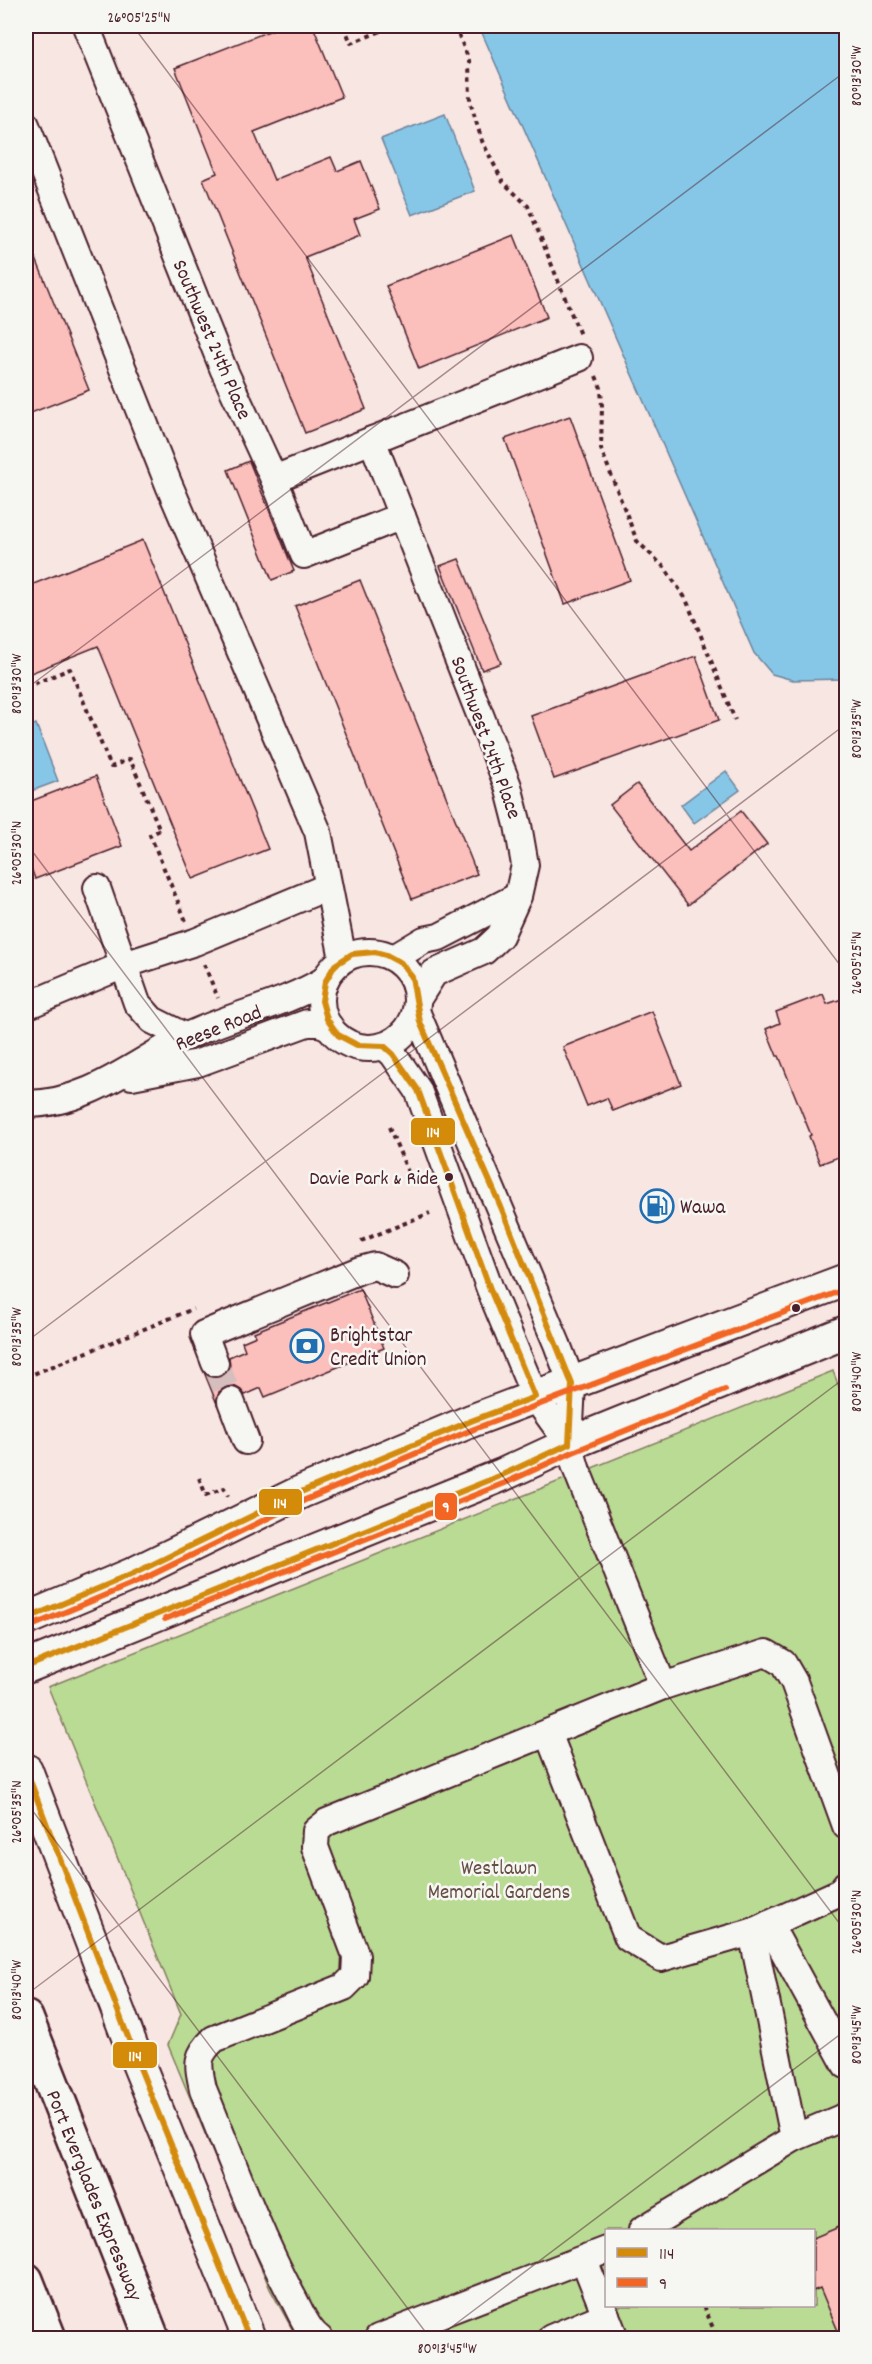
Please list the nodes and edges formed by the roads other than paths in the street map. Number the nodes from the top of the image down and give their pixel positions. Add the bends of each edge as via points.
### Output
1 (86, 26) edge
2 (26, 125) edge
3 (579, 358) dead end
4 (372, 440) junction
5 (274, 479) junction
6 (402, 516) junction
7 (327, 887) junction
8 (97, 888) dead end
9 (518, 896) junction
10 (394, 958) junction
11 (343, 959) junction
12 (124, 965) junction
13 (325, 980) junction
14 (417, 1005) junction
15 (26, 1006) edge
16 (330, 1027) junction
17 (186, 1037) junction
18 (384, 1046) junction
19 (114, 1080) junction
20 (26, 1104) edge
21 (395, 1275) dead end
22 (846, 1280) edge
23 (846, 1332) edge
24 (215, 1363) tunnel mouth
25 (572, 1384) junction
26 (535, 1397) junction
27 (231, 1401) tunnel mouth
28 (246, 1441) dead end
29 (569, 1444) junction
30 (26, 1619) edge
31 (26, 1667) edge
32 (663, 1686) junction
33 (548, 1733) junction
34 (26, 1770) edge
35 (846, 1826) edge
36 (846, 1884) edge
37 (760, 1928) junction
38 (26, 2018) edge
39 (846, 2065) edge
40 (846, 2116) edge
41 (794, 2138) junction
42 (644, 2229) edge
43 (596, 2255) edge
44 (26, 2280) edge
45 (605, 2298) edge
46 (607, 2307) edge
47 (611, 2327) edge
48 (404, 2334) edge
49 (49, 2338) edge
50 (152, 2338) edge
51 (249, 2338) edge
52 (319, 2338) edge
53 (378, 2338) edge
54 (551, 2338) edge

1 - 5 street, Southwest 24th Place via 223,368
2 - 7 street via 164,474 318,832
3 - 4 street
4 - 5 street
4 - 6 street, Southwest 24th Place
5 - 6 street, Southwest 24th Place via 304,555
6 - 9 street, Southwest 24th Place via 508,786 525,865
7 - 11 street
7 - 12 street via 195,942
8 - 12 street
9 - 10 street
9 - 14 street, Southwest 24th Place via 501,936 484,951 434,973
10 - 11 street via 368,952
10 - 14 street via 411,976
11 - 13 street
12 - 15 street
12 - 17 street via 137,1003 152,1020
13 - 16 street via 321,1004
13 - 17 street, Reese Road via 299,995
14 - 18 street via 412,1023 404,1033
14 - 25 street
16 - 18 street via 354,1045
16 - 19 street, Reese Road via 307,1023 198,1063
17 - 19 street, Reese Road
18 - 26 street via 418,1090 490,1289
19 - 20 street, Reese Road via 64,1097
21 - 24 street via 375,1266 360,1270 204,1334
22 - 25 main road
23 - 29 main road
25 - 26 main road
25 - 29 street
26 - 29 street
26 - 30 main road via 322,1483 133,1574
27 - 28 street
29 - 31 main road via 502,1475
29 - 32 street
32 - 33 street
32 - 35 street via 766,1653 783,1663 794,1682
33 - 37 street via 628,1938 661,1958
33 - 52 street via 327,1822 316,1831 315,1847 357,1956 355,1976 344,1987 214,2039 202,2051 198,2066 202,2089 276,2266 304,2319
34 - 51 main road
36 - 37 street via 840,1892
37 - 39 street
37 - 41 street
38 - 50 highway, Port Everglades Expressway
40 - 41 street
41 - 42 street
43 - 45 street
43 - 48 street
44 - 49 highway
46 - 47 street
47 - 54 street
48 - 53 street

